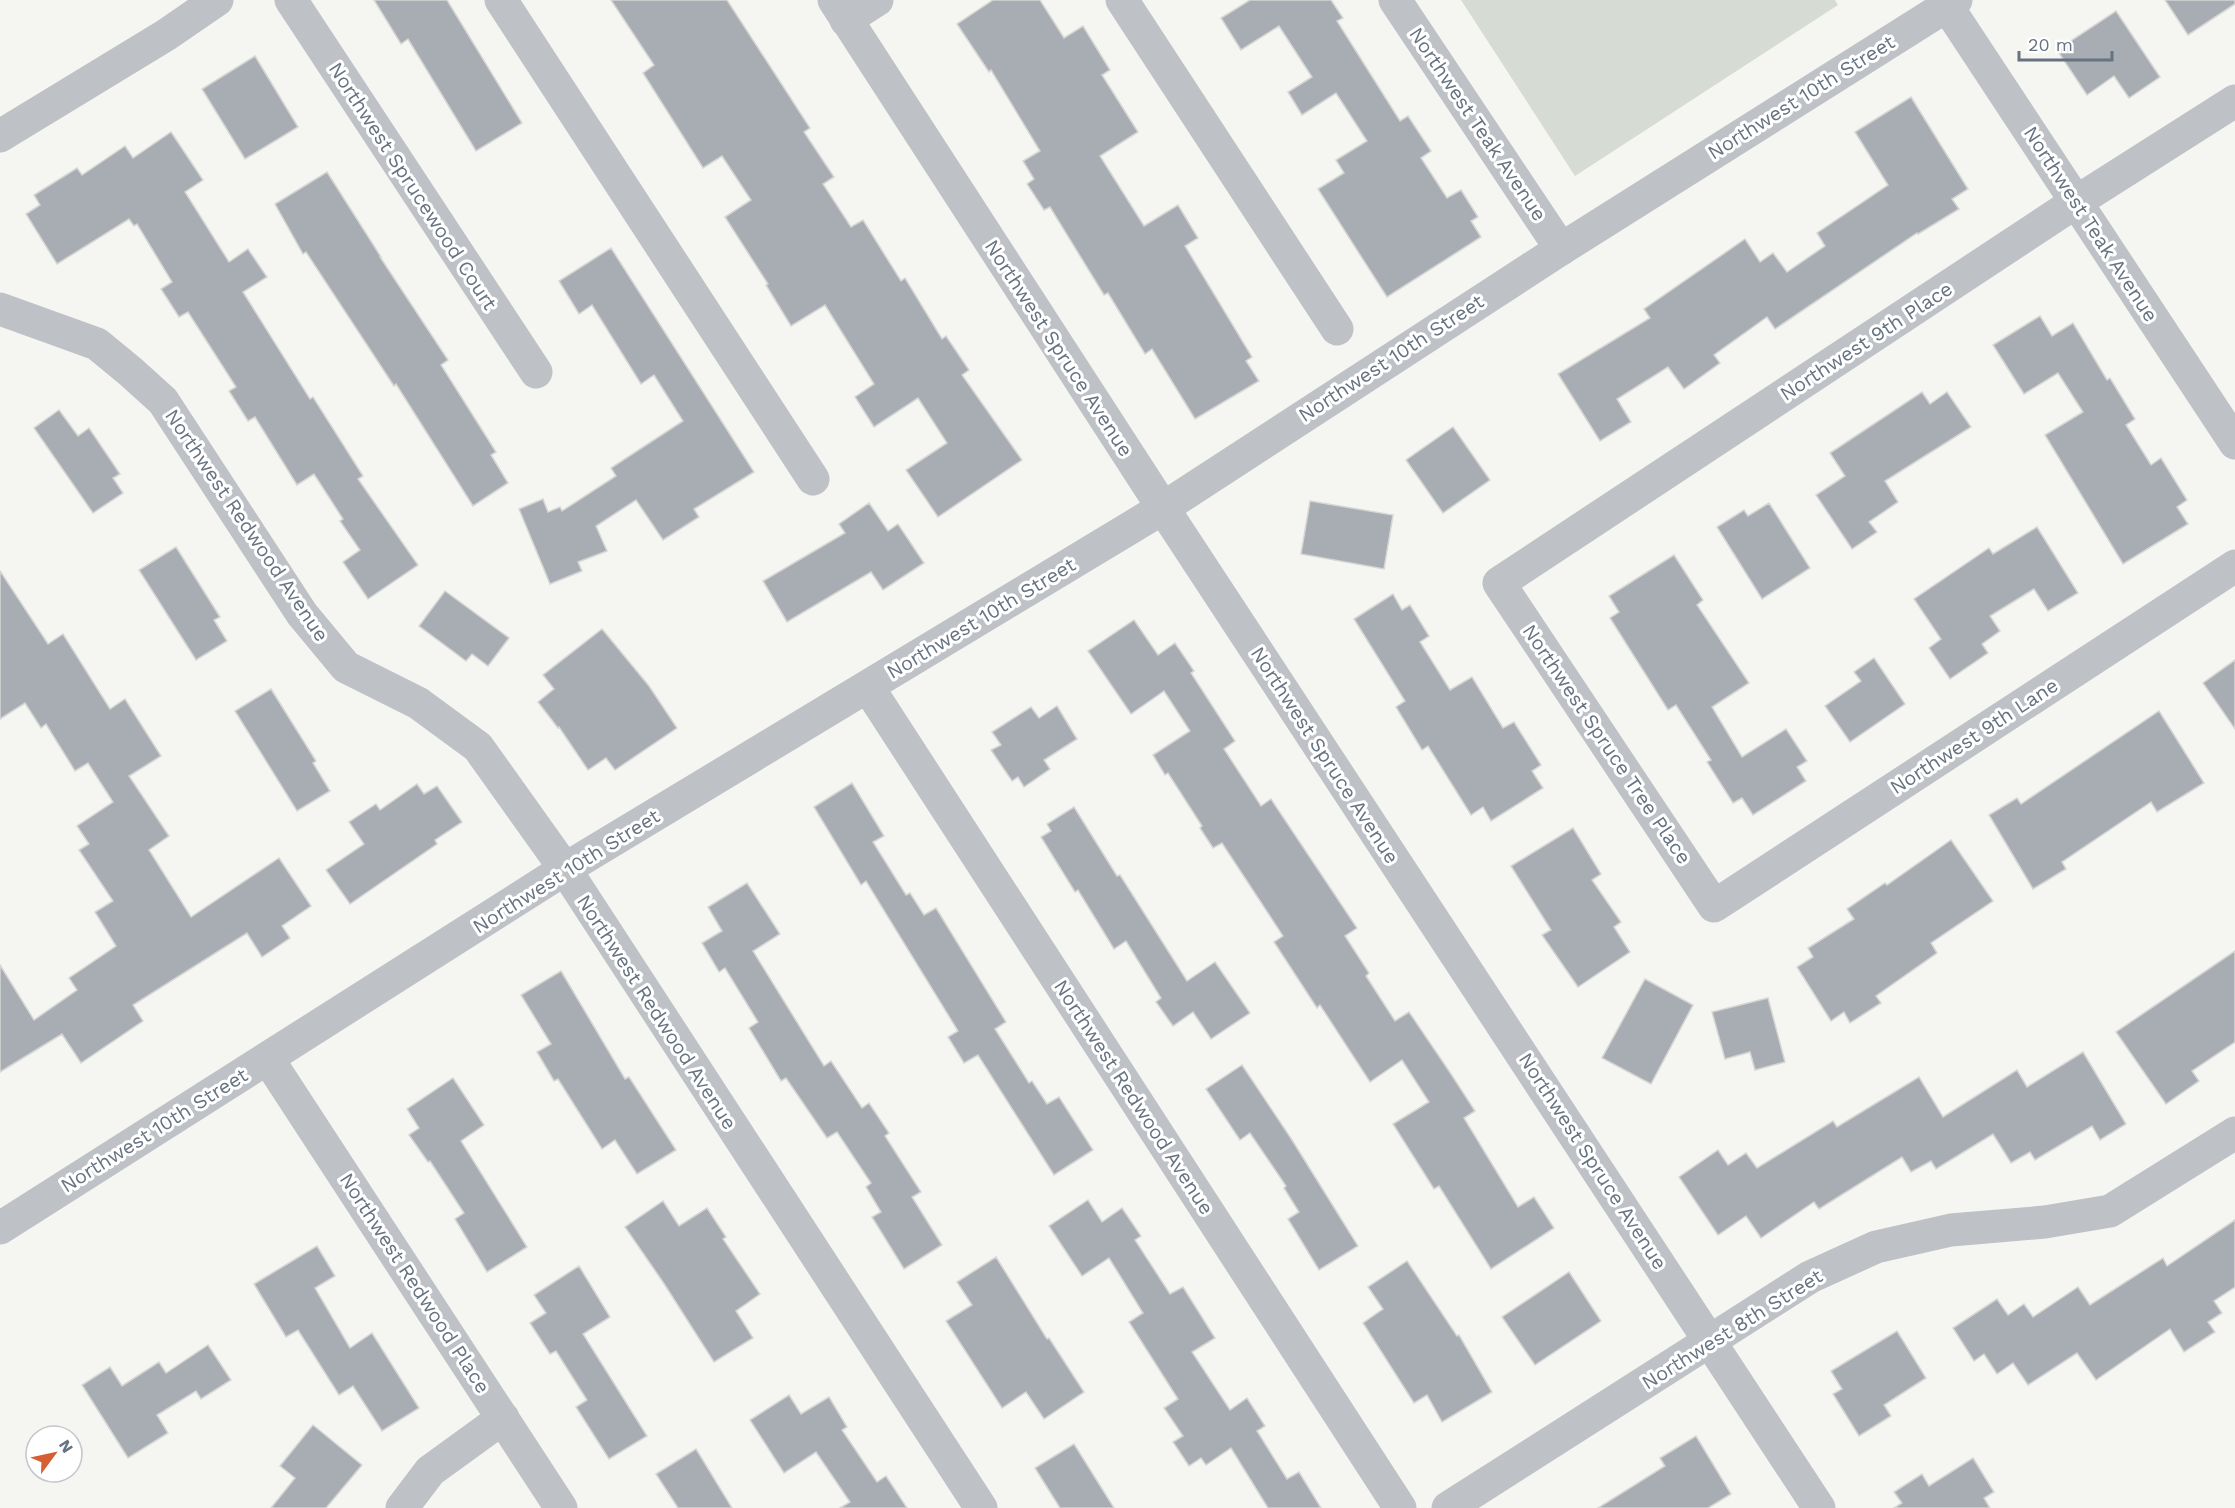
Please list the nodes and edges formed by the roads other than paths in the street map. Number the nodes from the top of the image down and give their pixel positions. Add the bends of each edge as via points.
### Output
1 (217, 0) edge
2 (291, 0) edge
3 (501, 0) edge
4 (877, 0) edge
5 (1122, 0) edge
6 (1395, 0) edge
7 (1949, 2) edge
8 (840, 10) edge
9 (2235, 101) edge
10 (0, 136) edge
11 (2076, 202) junction
12 (1561, 249) junction
13 (0, 309) edge
14 (1337, 329) dead end
15 (536, 372) dead end
16 (2235, 443) edge
17 (813, 479) dead end
18 (1163, 508) junction
19 (2235, 566) edge
20 (1499, 583) joint
21 (868, 687) junction
22 (565, 870) junction
23 (1714, 906) joint
24 (268, 1059) junction
25 (2235, 1133) edge
26 (0, 1228) edge
27 (1711, 1341) junction
28 (503, 1418) junction
29 (402, 1508) edge
30 (561, 1508) edge
31 (981, 1508) edge
32 (1400, 1508) edge
33 (1448, 1508) edge
34 (1819, 1508) edge

1 - 10 street
2 - 15 street, Northwest Sprucewood Court
3 - 17 street
4 - 8 street
5 - 14 street
6 - 12 street, Northwest Teak Avenue
7 - 11 street, Northwest Teak Avenue
7 - 12 street, Northwest 10th Street
8 - 18 street, Northwest Spruce Avenue
9 - 11 street, Northwest 9th Place
11 - 16 street, Northwest Teak Avenue
11 - 20 street, Northwest 9th Place
12 - 18 street, Northwest 10th Street
13 - 22 street, Northwest Redwood Avenue via 97,344 163,401 302,614 346,667 418,704 478,747
18 - 21 street, Northwest 10th Street
18 - 27 street, Northwest Spruce Avenue
19 - 23 street, Northwest 9th Lane
20 - 23 street, Northwest Spruce Tree Place
21 - 22 street, Northwest 10th Street
21 - 32 street, Northwest Redwood Avenue
22 - 24 street, Northwest 10th Street
22 - 31 street, Northwest Redwood Avenue
24 - 26 street, Northwest 10th Street
24 - 28 street, Northwest Redwood Place
25 - 27 street, Northwest 8th Street via 2110,1211 2045,1222 1951,1230 1876,1247 1810,1277
27 - 33 street, Northwest 8th Street
27 - 34 street, Northwest Spruce Avenue
28 - 29 street via 430,1471
28 - 30 street, Northwest Redwood Place

